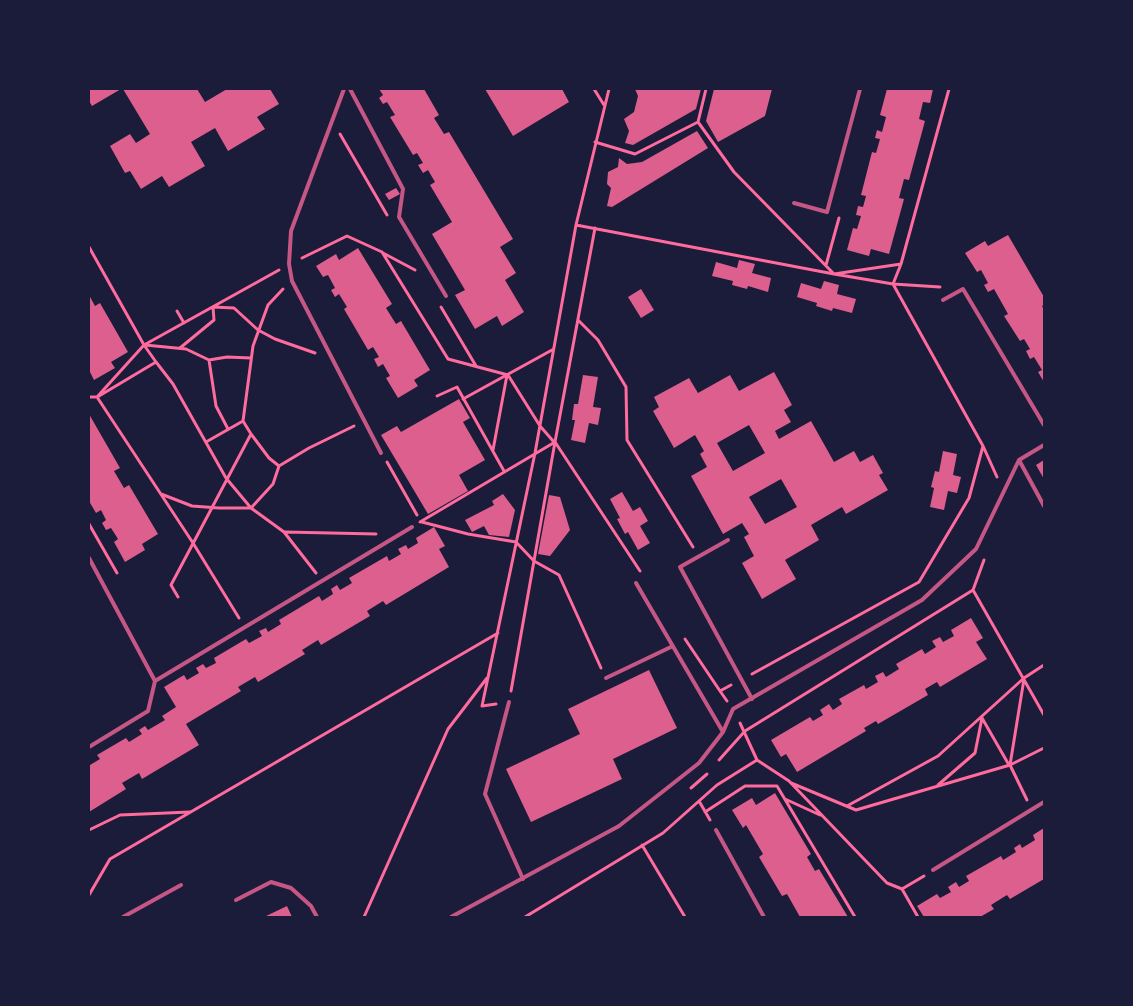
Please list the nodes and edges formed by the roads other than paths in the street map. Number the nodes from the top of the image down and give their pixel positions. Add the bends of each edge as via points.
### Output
1 (344, 89) edge
2 (350, 89) edge
3 (860, 89) edge
4 (794, 203) dead end
5 (446, 296) dead end
6 (944, 300) dead end
7 (1044, 425) edge
8 (1044, 445) edge
9 (381, 453) road end
10 (1019, 460) junction
11 (1044, 506) edge
12 (412, 527) road end
13 (728, 540) dead end
14 (89, 558) edge
15 (636, 583) dead end
16 (673, 646) junction
17 (606, 678) road end
18 (154, 681) junction
19 (752, 699) junction
20 (509, 702) road end
21 (723, 732) junction
22 (89, 747) edge
23 (1044, 802) edge
24 (716, 830) road end
25 (933, 870) road end
26 (523, 879) junction
27 (181, 885) dead end
28 (236, 900) dead end
29 (124, 917) edge
30 (317, 917) edge
31 (451, 917) edge
32 (764, 917) edge

1 - 9 lane via 291,231 289,264 292,281
2 - 5 lane via 402,189 399,217
3 - 4 lane via 827,212
6 - 7 lane via 964,289
8 - 10 lane
10 - 11 lane
10 - 19 lane via 976,549 922,600
12 - 18 lane
13 - 19 lane via 680,567
14 - 18 lane
15 - 16 lane
16 - 17 lane
16 - 21 lane
18 - 22 lane via 148,711
19 - 21 lane via 733,710
20 - 26 lane via 485,794
21 - 26 lane via 699,762 620,826
23 - 25 lane
24 - 32 lane
26 - 31 lane
27 - 29 lane
28 - 30 lane via 271,882 291,888 311,906

